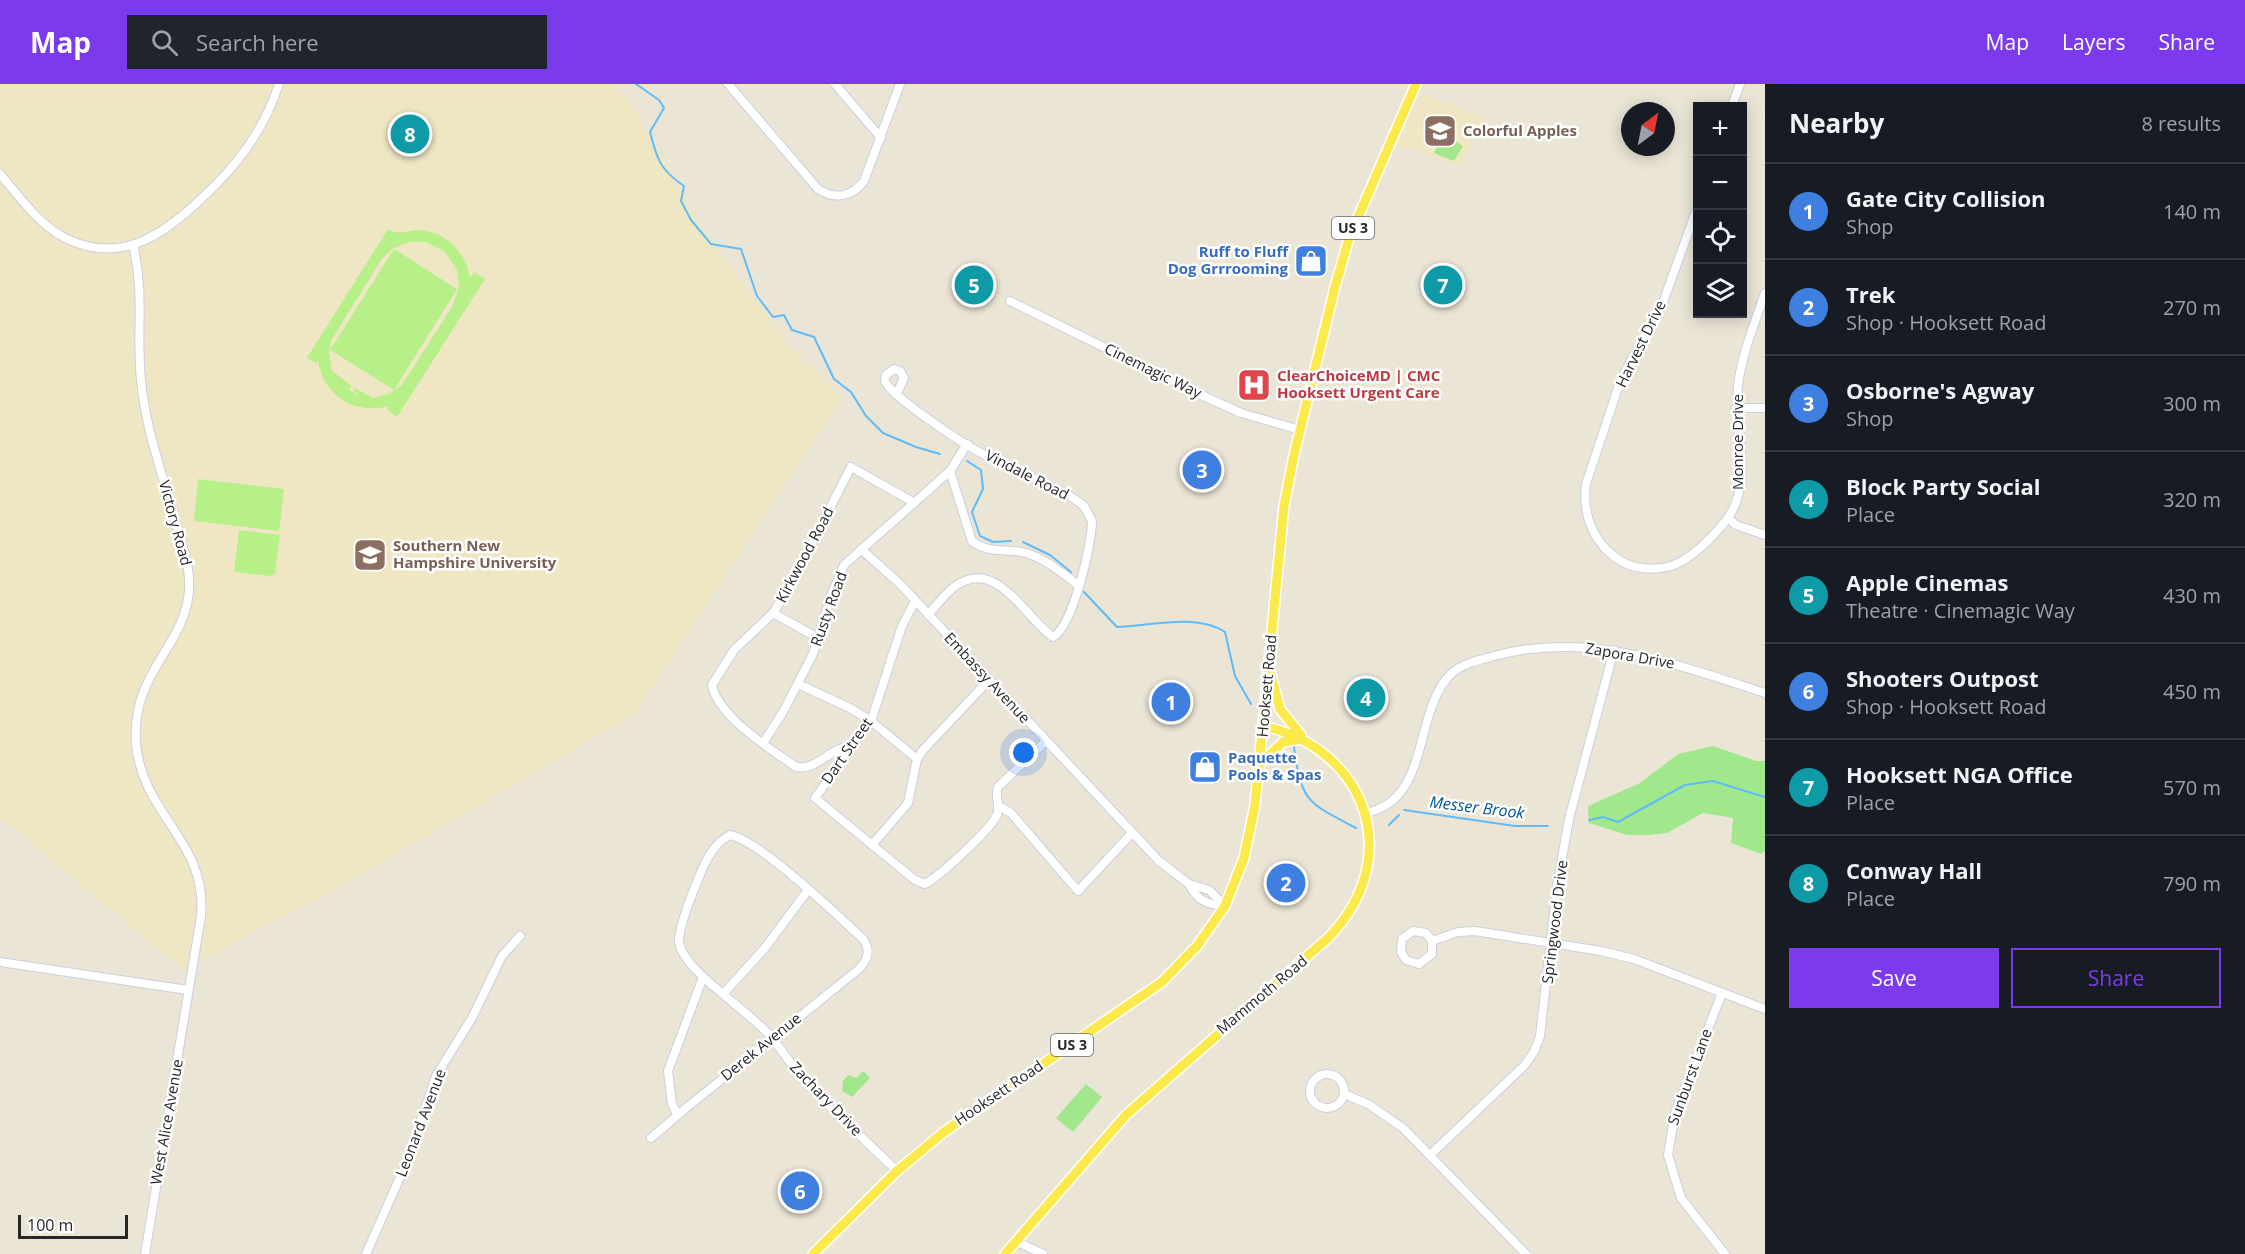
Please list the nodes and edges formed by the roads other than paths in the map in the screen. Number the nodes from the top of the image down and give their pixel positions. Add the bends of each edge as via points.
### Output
1 (279, 84) edge
2 (728, 84) edge
3 (835, 84) edge
4 (900, 84) edge
5 (1416, 84) edge
6 (1740, 84) edge
7 (1733, 102) edge
8 (880, 138) junction
9 (0, 174) edge
10 (1697, 210) edge
11 (133, 245) junction
12 (1765, 292) edge
13 (1010, 301) dead end
14 (897, 393) dead end
15 (1736, 408) junction
16 (1765, 408) edge
17 (1300, 429) junction
18 (967, 444) junction
19 (950, 471) junction
20 (913, 502) junction
21 (1586, 518) joint
22 (1728, 518) junction
23 (1765, 536) edge
24 (861, 549) junction
25 (1078, 585) junction
26 (915, 601) junction
27 (773, 614) junction
28 (928, 615) junction
29 (818, 638) junction
30 (1614, 650) junction
31 (1269, 665) junction
32 (989, 680) junction
33 (798, 684) junction
34 (1765, 693) edge
35 (871, 721) junction
36 (1263, 726) junction
37 (1305, 739) junction
38 (1046, 741) junction
39 (763, 743) junction
40 (852, 747) junction
41 (917, 759) junction
42 (1260, 764) junction
43 (999, 806) junction
44 (1365, 813) junction
45 (1132, 833) junction
46 (872, 845) junction
47 (1189, 884) junction
48 (808, 890) junction
49 (1225, 906) junction
50 (520, 936) dead end
51 (1432, 941) junction
52 (1551, 943) junction
53 (0, 962) edge
54 (703, 977) junction
55 (188, 990) junction
56 (724, 993) junction
57 (1722, 993) junction
58 (1765, 1009) edge
59 (772, 1038) junction
60 (1344, 1094) junction
61 (677, 1114) junction
62 (651, 1138) dead end
63 (1430, 1155) junction
64 (897, 1171) junction
65 (1015, 1241) junction
66 (145, 1254) edge
67 (366, 1254) edge
68 (813, 1254) edge
69 (1005, 1254) edge
70 (1043, 1254) edge
71 (1526, 1254) edge
72 (1725, 1254) edge

1 - 11 street via 257,135 232,170 164,232
2 - 8 street via 825,194 844,196 859,187
3 - 8 street
4 - 8 street
5 - 17 main road, Hooksett Road / US 3 via 1349,238
6 - 7 street
9 - 11 street via 37,217 65,238 94,247
10 - 21 street, Harvest Drive via 1662,305 1621,379 1586,484
11 - 55 street, Victory Road via 141,290 142,393 186,557 189,588 179,626 143,688 136,744 144,782 200,876 201,916
12 - 15 street, Monroe Drive via 1742,367
13 - 17 street, Cinemagic Way via 1199,394 1256,418
14 - 18 street, Vindale Road
15 - 16 street
15 - 22 street, Monroe Drive via 1741,481
17 - 31 main road, Hooksett Road / US 3 via 1284,506
18 - 19 street, Rusty Road
18 - 25 street, Vindale Road via 1084,506 1092,530
19 - 20 street, Rusty Road
19 - 25 street via 972,541 986,549 1029,554
20 - 24 street, Rusty Road
20 - 27 street, Kirkwood Road via 851,467
21 - 22 street, Monroe Drive via 1609,553 1632,564 1657,568 1688,557
22 - 23 street
24 - 26 street, Embassy Avenue
24 - 29 street, Rusty Road via 840,573
25 - 28 street, Vindale Road via 1065,628 1053,637 1003,587 988,579 971,579 955,586
26 - 28 street, Embassy Avenue
26 - 35 street, Dart Street via 902,626
27 - 29 street
27 - 39 street, Kirkwood Road via 734,650 712,685 723,707
28 - 32 street, Embassy Avenue
29 - 33 street, Rusty Road
30 - 34 street, Zapora Drive via 1682,666
30 - 44 street, Zapora Drive via 1574,647 1517,651 1460,668 1443,684 1403,788 1385,807
30 - 52 street, Springwood Drive via 1569,819
31 - 36 main road, Hooksett Road / US 3
31 - 37 main road via 1280,709
32 - 38 street, Embassy Avenue
32 - 41 street
33 - 35 street
33 - 39 street, Rusty Road
35 - 40 street, Dart Street
35 - 41 street
36 - 37 main road, Mammoth Road
36 - 42 main road, Hooksett Road / US 3
37 - 42 main road via 1283,742
37 - 44 main road, Mammoth Road via 1342,770
38 - 43 street via 998,787
38 - 45 street, Embassy Avenue
39 - 40 street via 796,767 805,769 840,748
40 - 46 street, Dart Street via 815,798
41 - 46 street via 908,803
42 - 49 main road, Hooksett Road / US 3 via 1248,844
43 - 45 street via 1011,813 1078,891
43 - 46 street via 996,817 983,832 925,884
44 - 65 main road, Mammoth Road via 1370,847 1367,874 1358,901 1341,925 1126,1115
45 - 47 street, Embassy Avenue
47 - 49 street, Embassy Avenue via 1209,890
47 - 49 street, Embassy Avenue via 1200,899
48 - 54 street, Zachary Drive via 746,840 730,835 722,839 700,875 679,939 684,956
48 - 56 street
48 - 59 street, Derek Avenue via 864,939 868,955 859,969
49 - 64 main road, Hooksett Road / US 3 via 1197,946 1162,982 971,1111
50 - 67 street, Leonard Avenue via 502,956 472,1018 436,1076 409,1157
51 - 51 street via 1423,932 1409,932 1402,939 1401,952 1409,962 1422,963 1432,954
51 - 52 street via 1475,931
52 - 57 street via 1634,958
52 - 63 street, Springwood Drive via 1544,1019 1534,1052 1506,1084
53 - 55 street
54 - 56 street, Zachary Drive
54 - 61 street via 668,1071
55 - 66 street, West Alice Avenue
56 - 59 street, Zachary Drive
57 - 58 street
57 - 72 street, Sunburst Lane via 1675,1113 1668,1155 1682,1198
59 - 61 street, Derek Avenue
59 - 64 street, Zachary Drive via 828,1106
60 - 60 street via 1342,1083 1331,1074 1317,1077 1311,1086 1313,1101 1325,1108 1339,1103
60 - 63 street via 1390,1118
61 - 62 street, Derek Avenue
63 - 71 street
64 - 68 main road, Hooksett Road / US 3
65 - 69 main road, Mammoth Road
65 - 70 street

